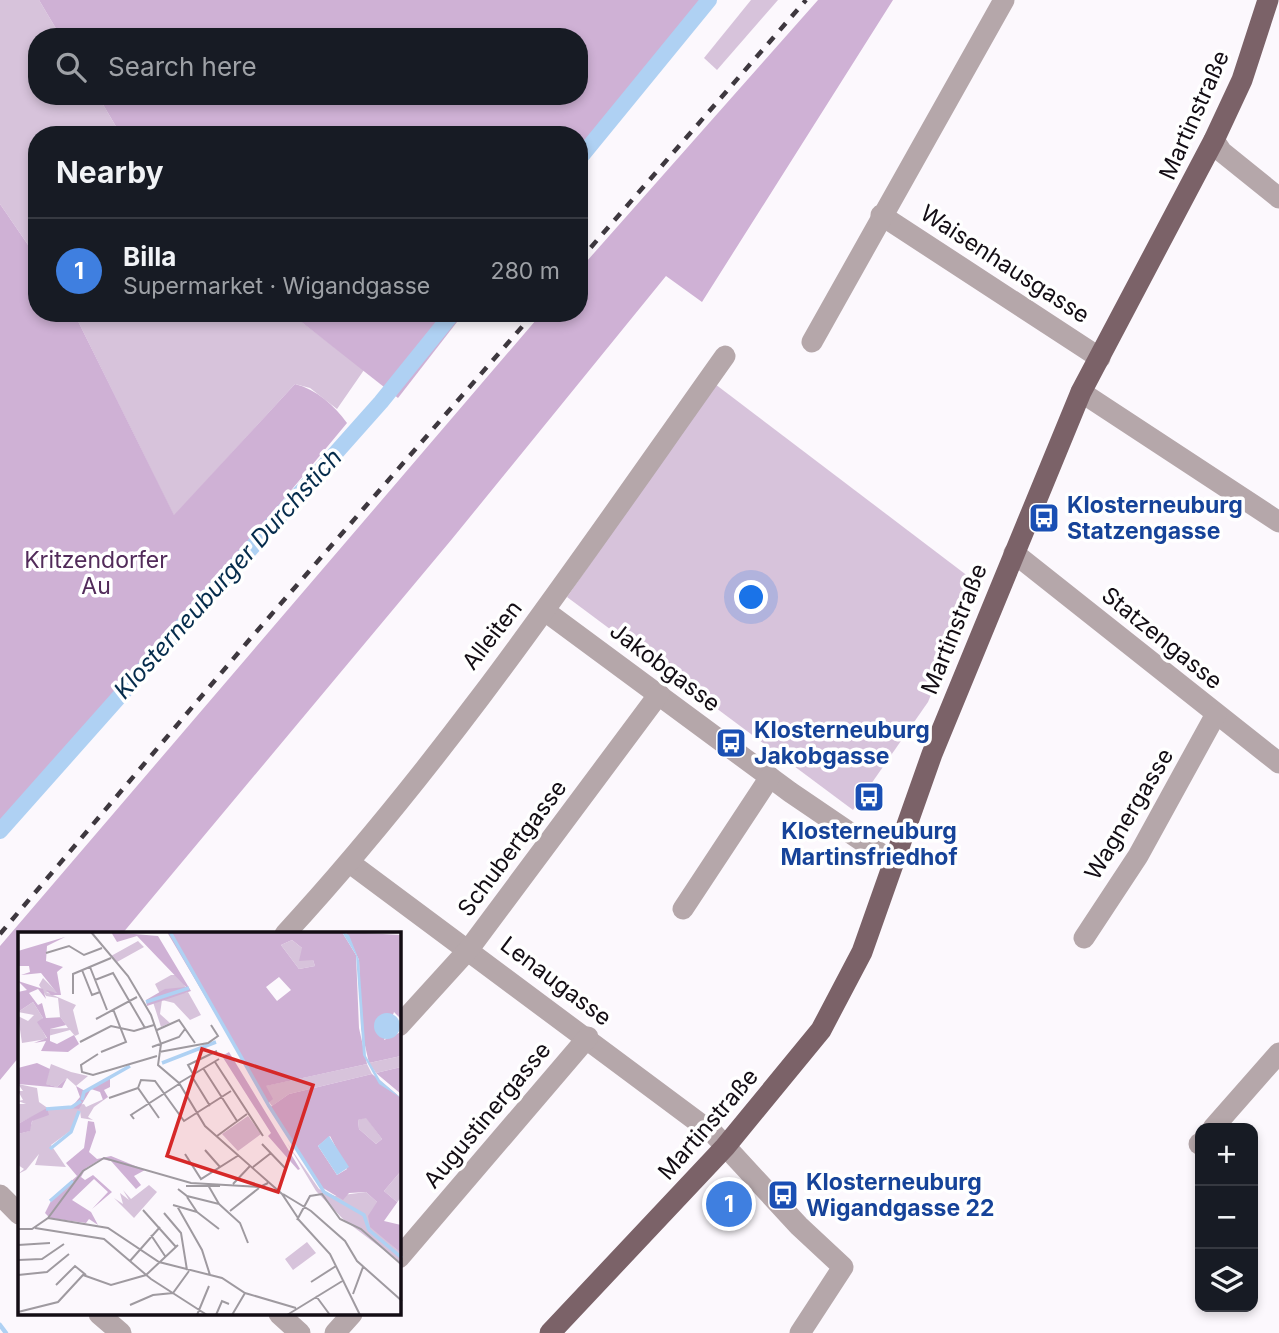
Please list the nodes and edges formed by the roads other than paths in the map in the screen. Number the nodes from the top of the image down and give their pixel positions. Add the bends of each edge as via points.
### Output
1 (1003, 0) edge
2 (1268, 0) edge
3 (1214, 140) junction
4 (1279, 198) edge
5 (881, 215) junction
6 (812, 342) dead end
7 (725, 356) dead end
8 (1100, 358) junction
9 (1081, 392) junction
10 (1279, 522) edge
11 (1014, 553) junction
12 (545, 611) junction
13 (659, 694) junction
14 (1216, 714) junction
15 (1279, 763) edge
16 (770, 777) junction
17 (893, 862) junction
18 (350, 863) junction
19 (683, 909) dead end
20 (287, 932) edge
21 (1084, 938) dead end
22 (469, 949) junction
23 (401, 1025) edge
24 (587, 1037) junction
25 (1279, 1053) edge
26 (1217, 1123) edge
27 (725, 1147) junction
28 (0, 1195) edge
29 (18, 1213) edge
30 (401, 1256) edge
31 (101, 1316) edge
32 (281, 1316) edge
33 (350, 1316) edge
34 (121, 1333) edge
35 (300, 1333) edge
36 (335, 1333) edge
37 (550, 1333) edge
38 (800, 1333) edge

1 - 5 street, Waisenhausgasse
2 - 3 main road, Martinstraße via 1242,80
3 - 4 street via 1222,152
3 - 8 main road, Martinstraße
5 - 6 street, Waisenhausgasse
5 - 8 street, Waisenhausgasse
7 - 12 street, Alleiten
8 - 9 main road, Martinstraße
9 - 10 street
9 - 11 main road, Martinstraße
11 - 14 street, Statzengasse
11 - 17 main road, Martinstraße
12 - 13 street, Jakobgasse
12 - 18 street, Alleiten
13 - 16 street, Jakobgasse
13 - 22 street, Schubertgasse
14 - 15 street, Statzengasse
14 - 21 street, Wagnergasse via 1138,856
16 - 17 street, Jakobgasse
16 - 19 street
17 - 27 main road, Martinstraße via 862,952 821,1030
18 - 20 street, Alleiten
18 - 22 street, Lenaugasse
22 - 23 street, Schubertgasse
22 - 24 street, Lenaugasse
24 - 27 street, Lenaugasse via 715,1134
24 - 30 street, Augustinergasse
25 - 26 street
27 - 37 main road, Martinstraße
27 - 38 street, Lenaugasse via 843,1267
28 - 29 street
31 - 34 street
32 - 35 street
33 - 36 street

